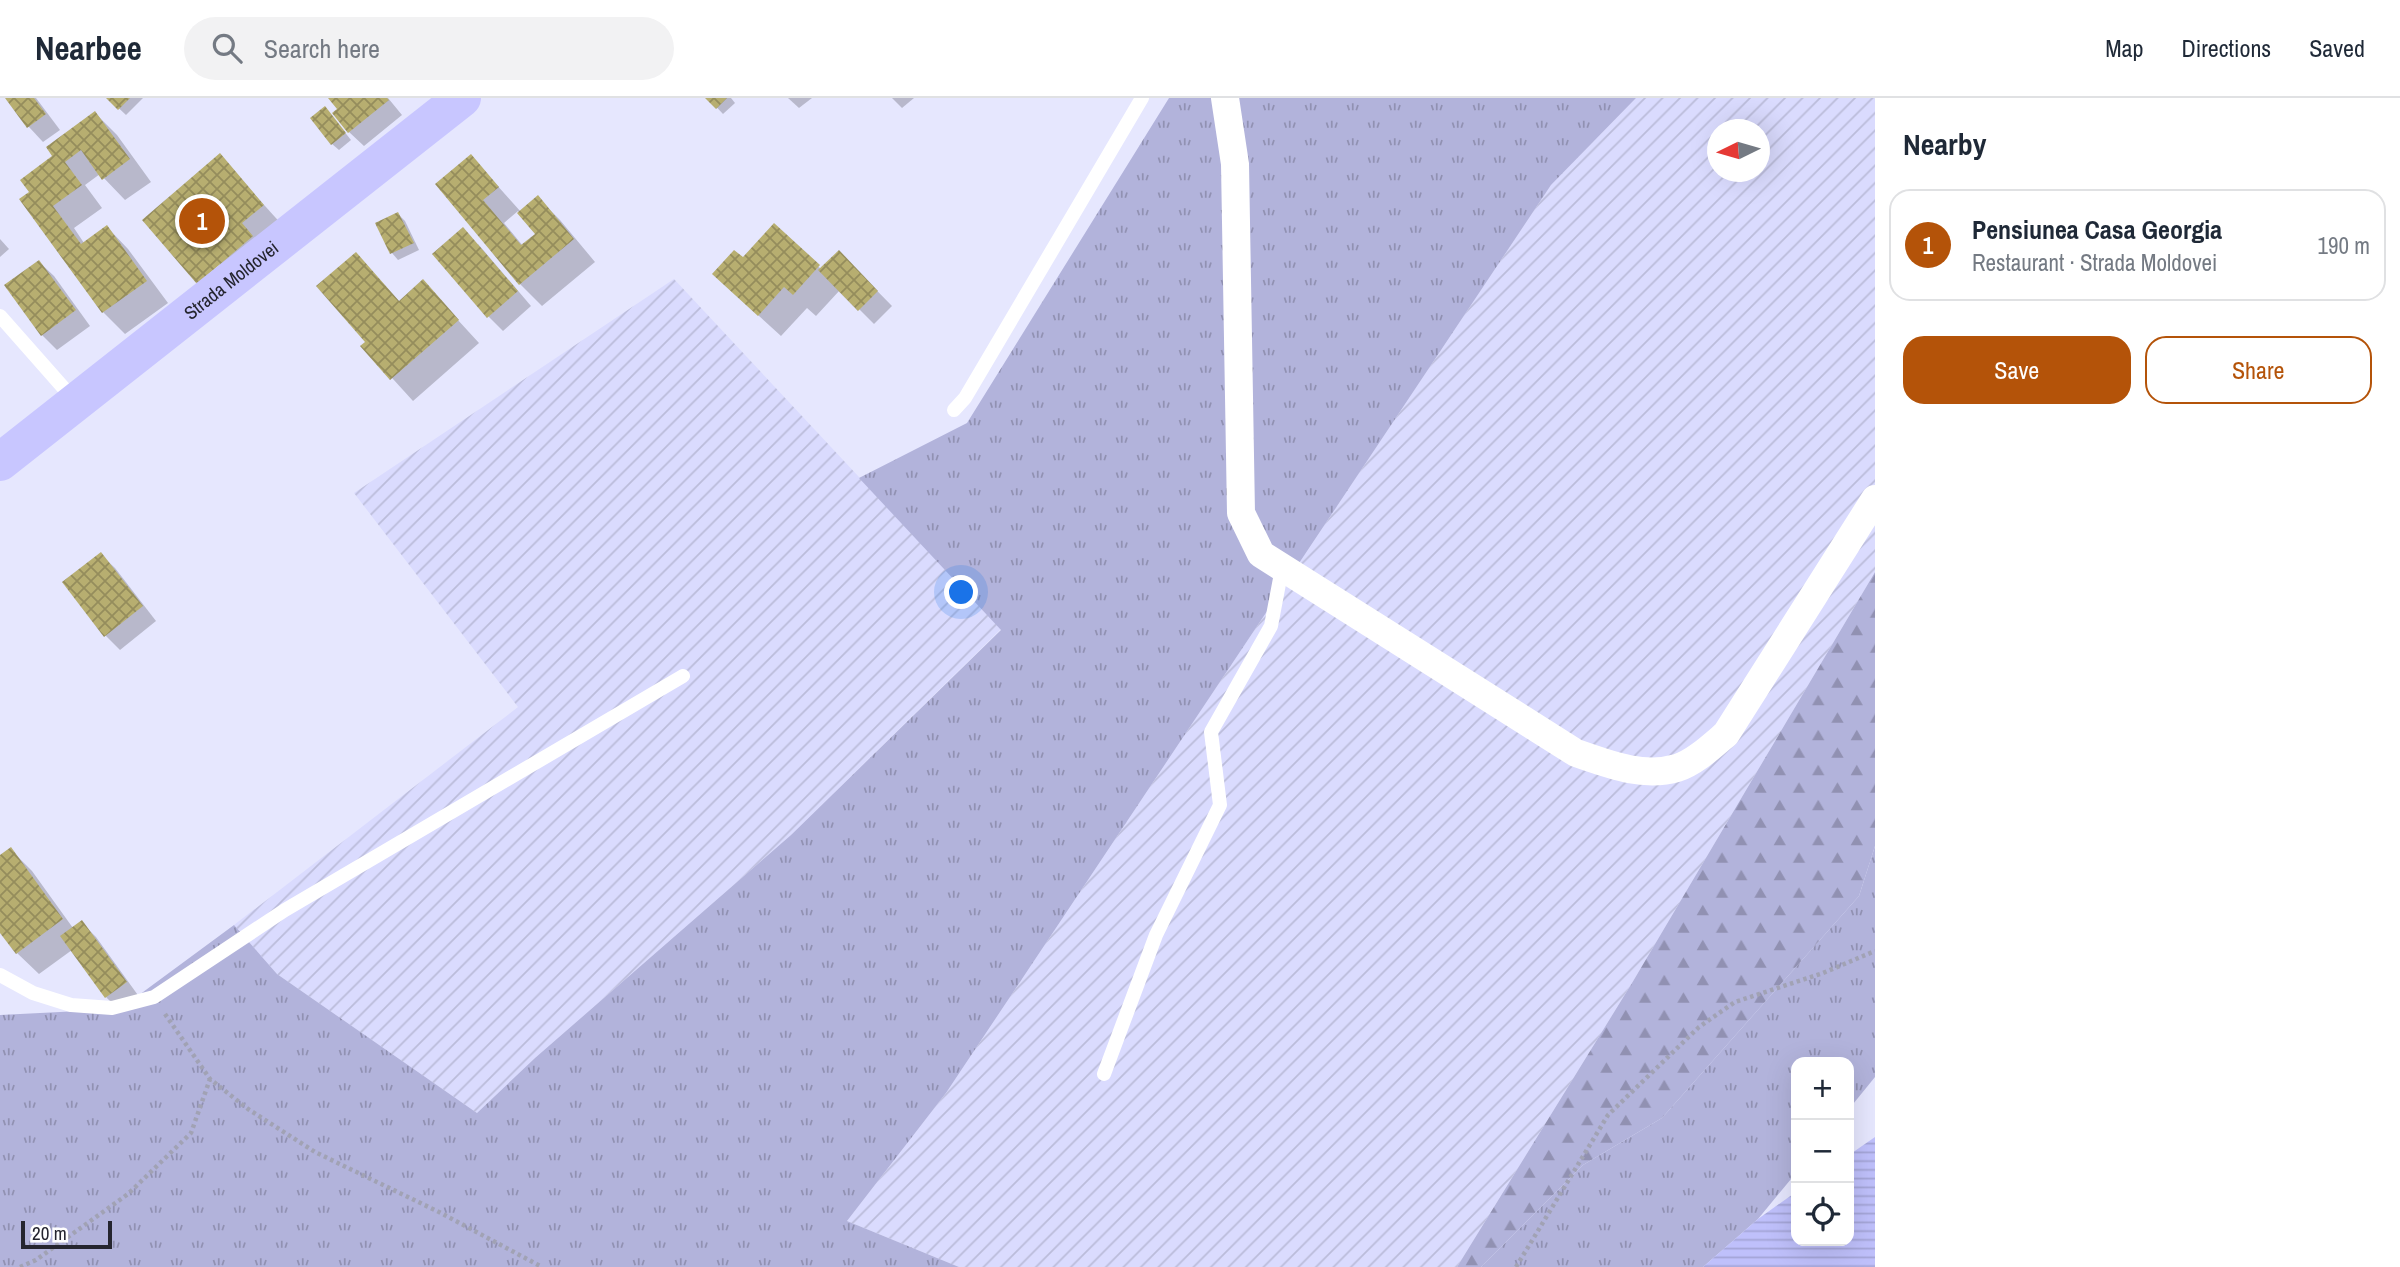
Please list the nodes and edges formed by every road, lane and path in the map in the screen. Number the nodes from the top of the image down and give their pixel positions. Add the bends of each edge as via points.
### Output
1 (462, 98) edge
2 (1142, 98) edge
3 (1225, 98) edge
4 (0, 316) edge
5 (76, 403) junction
6 (954, 410) dead end
7 (0, 462) edge
8 (1875, 499) edge
9 (1282, 568) junction
10 (683, 676) dead end
11 (1875, 951) edge
12 (0, 975) edge
13 (154, 997) junction
14 (1104, 1074) dead end
15 (210, 1079) junction
16 (20, 1267) edge
17 (541, 1267) edge
18 (1516, 1267) edge

1 - 5 main road, Strada Moldovei
2 - 6 lane
3 - 9 street via 1235,164 1241,513 1261,554
4 - 5 lane
5 - 7 main road, Strada Moldovei
8 - 9 street via 1726,734 1677,768 1620,768 1576,753
9 - 14 lane via 1271,626 1211,732 1220,805 1156,935
10 - 13 lane via 285,910
11 - 18 path via 1735,1002 1699,1027 1608,1115
12 - 13 lane via 33,993 71,1004 112,1008
13 - 15 path
15 - 16 path via 191,1133 128,1195
15 - 17 path via 315,1152

